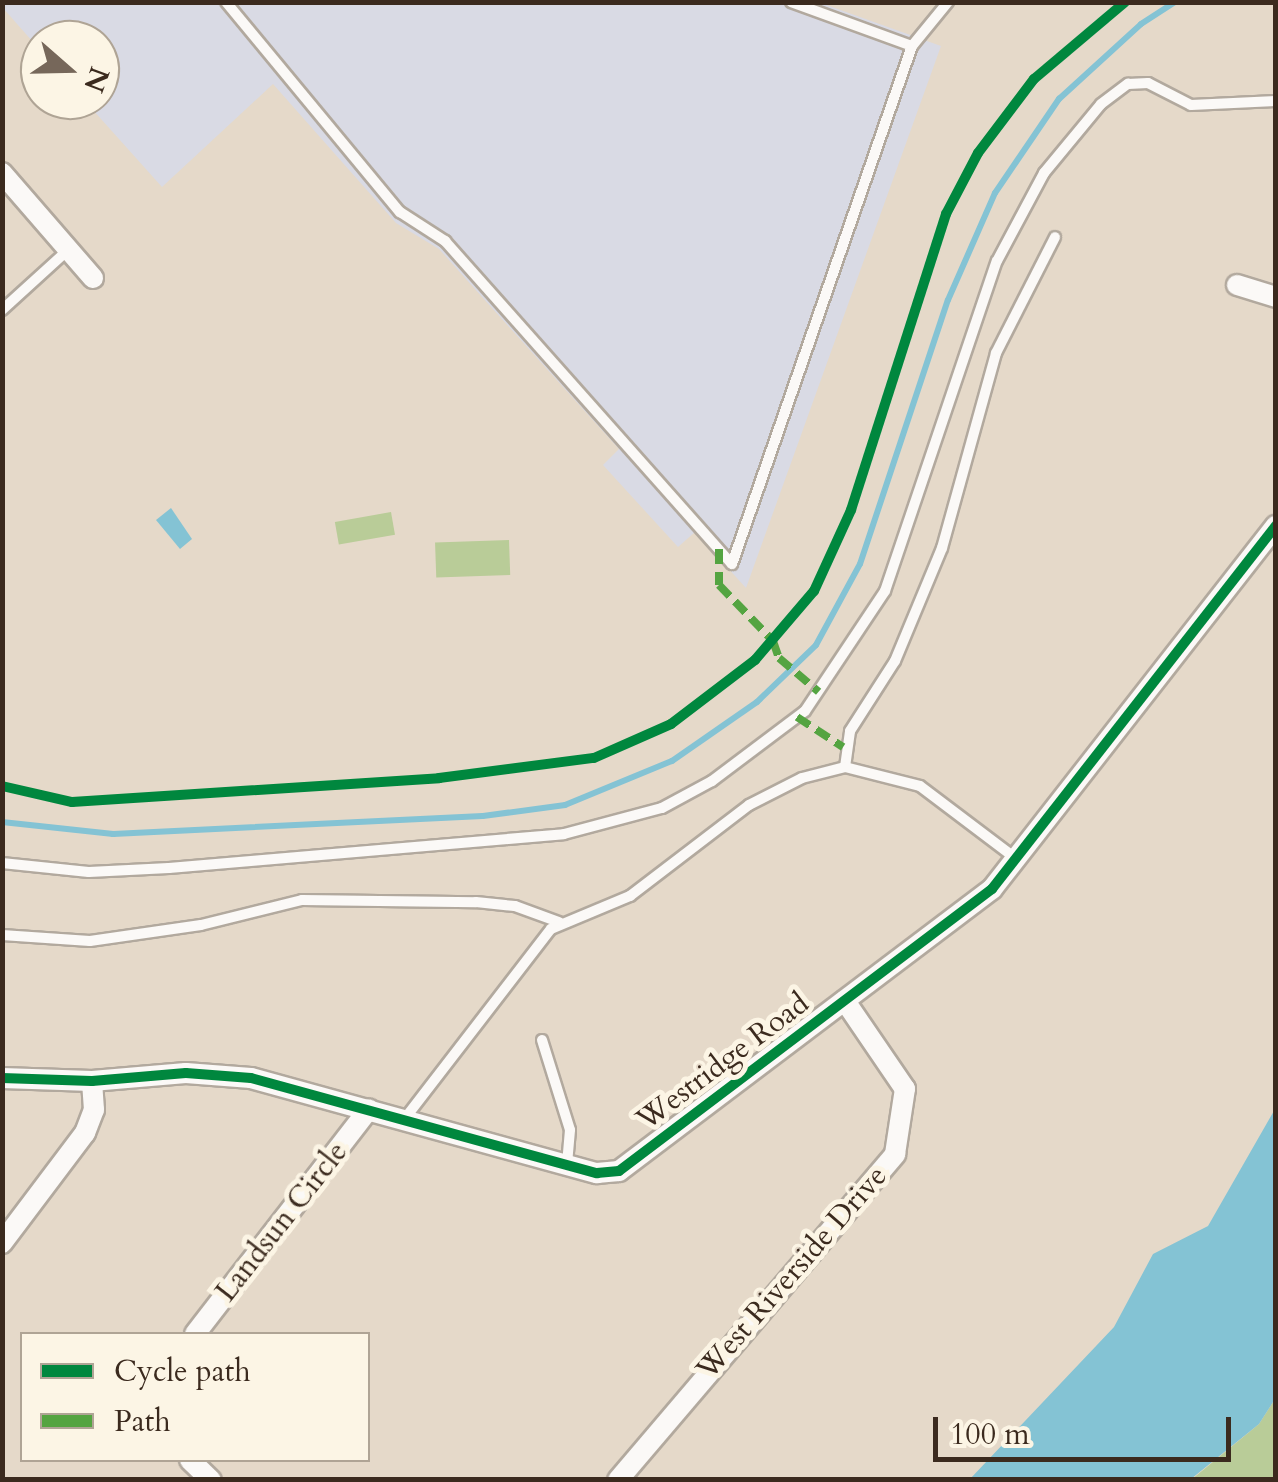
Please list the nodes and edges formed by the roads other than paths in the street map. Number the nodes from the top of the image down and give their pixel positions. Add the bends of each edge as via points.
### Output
1 (226, 2) edge
2 (791, 2) edge
3 (948, 2) edge
4 (912, 46) junction
5 (1276, 101) edge
6 (2, 173) edge
7 (1055, 236) dead end
8 (69, 249) junction
9 (93, 278) dead end
10 (1238, 285) dead end
11 (1276, 297) edge
12 (2, 310) edge
13 (1276, 526) edge
14 (845, 768) junction
15 (1020, 861) junction
16 (2, 863) edge
17 (559, 922) junction
18 (2, 935) edge
19 (845, 1000) junction
20 (542, 1040) dead end
21 (2, 1078) edge
22 (92, 1081) junction
23 (369, 1109) junction
24 (406, 1117) junction
25 (567, 1163) junction
26 (2, 1243) edge
27 (196, 1332) edge
28 (192, 1462) edge
29 (211, 1480) edge
30 (618, 1480) edge

1 - 4 lane via 400,212 445,241 732,564
2 - 4 lane
3 - 4 lane
5 - 16 lane via 1190,105 1148,83 1128,84 1102,104 1044,173 996,261 886,591 805,711 712,781 662,808 564,834 169,868 89,872
6 - 8 street
7 - 14 lane via 996,353 942,548 894,661 850,731
8 - 9 street
8 - 12 lane
10 - 11 street
13 - 15 street, Westridge Road
14 - 15 lane via 920,786
14 - 17 lane via 770,791 630,896
15 - 19 street, Westridge Road
17 - 18 lane via 515,906 302,900 90,941
17 - 24 lane
19 - 25 street, Westridge Road via 620,1171
19 - 30 street, West Riverside Drive via 905,1089 895,1154
20 - 25 lane via 570,1130
21 - 22 street, Westridge Road
22 - 23 street, Westridge Road via 219,1073
22 - 26 street via 94,1110 85,1134
23 - 24 street, Westridge Road
23 - 27 street, Landsun Circle
24 - 25 street, Westridge Road
28 - 29 street

